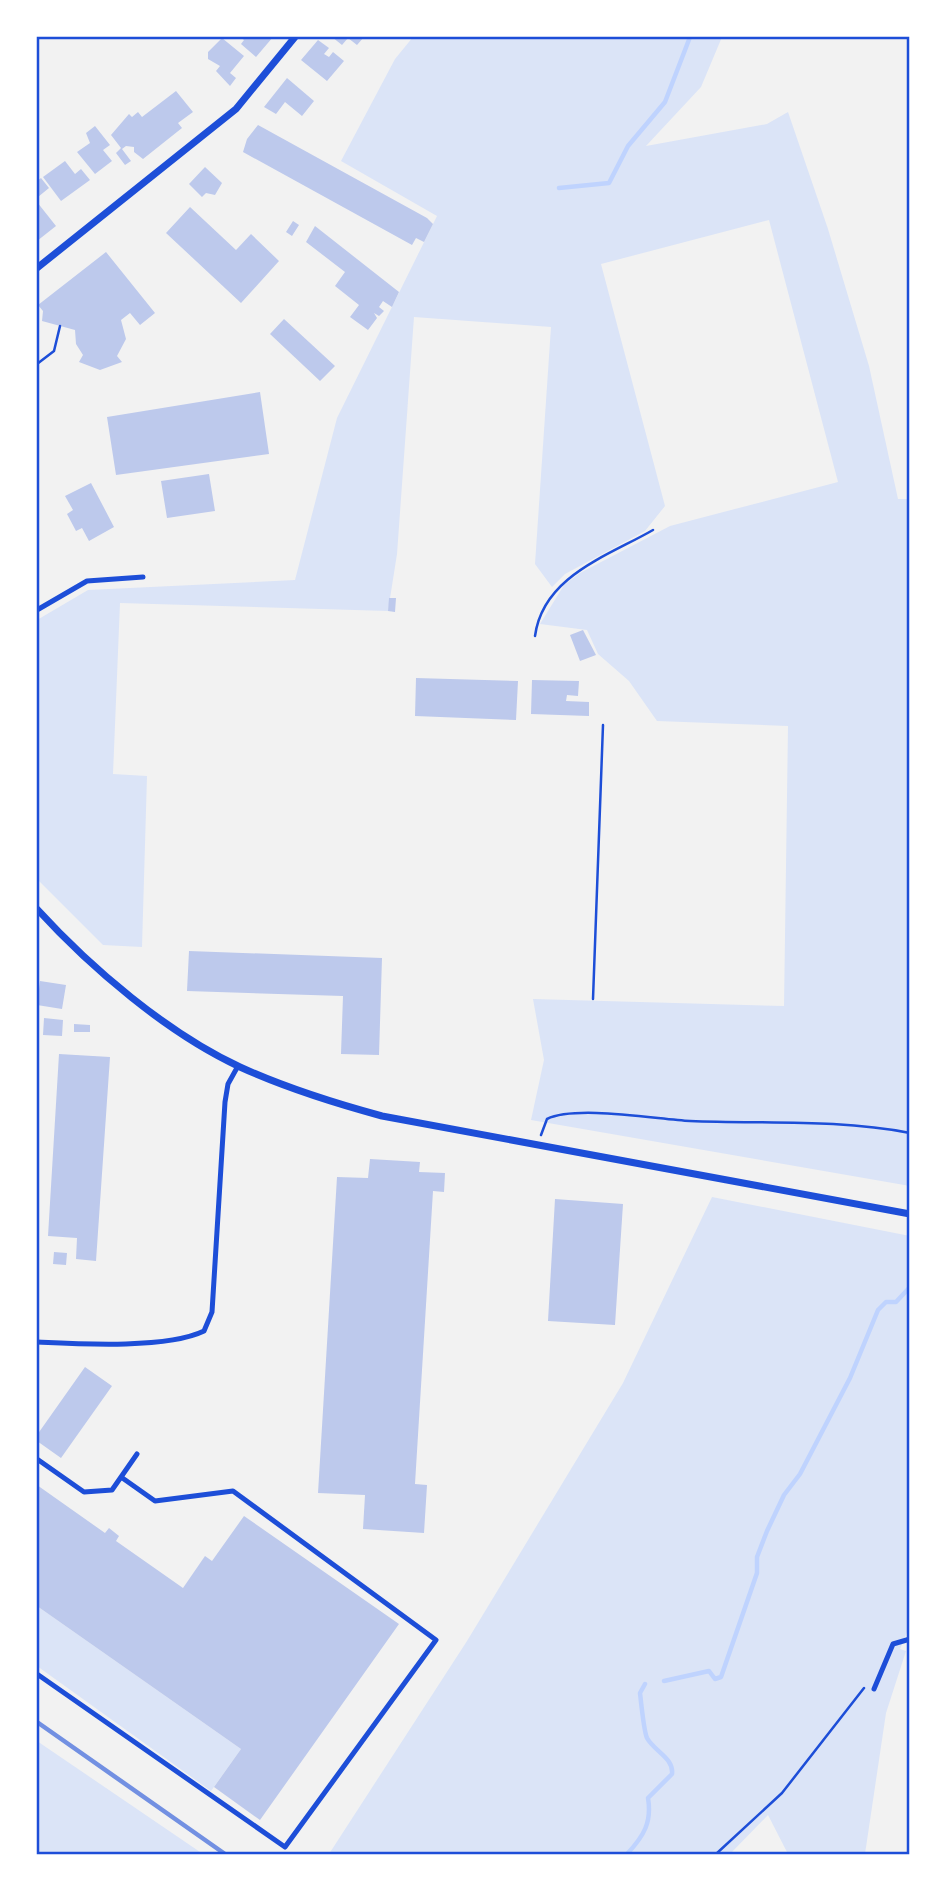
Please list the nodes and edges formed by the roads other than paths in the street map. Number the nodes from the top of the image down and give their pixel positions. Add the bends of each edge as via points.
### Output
1 (295, 37) edge
2 (37, 268) edge
3 (144, 577) dead end
4 (37, 610) edge
5 (38, 914) edge
6 (238, 1066) junction
7 (910, 1214) edge
8 (37, 1342) edge
9 (137, 1454) dead end
10 (37, 1459) edge
11 (121, 1477) junction
12 (910, 1639) edge
13 (37, 1675) edge
14 (874, 1689) road end

1 - 2 street via 236,109
3 - 4 lane via 87,581
5 - 6 street via 142,1003
6 - 7 street via 329,1102 382,1116
6 - 8 lane via 225,1102 212,1312 204,1331 140,1342
9 - 11 lane
10 - 11 lane via 84,1492 112,1490
11 - 13 lane via 155,1500 233,1491 436,1640 285,1847
12 - 14 lane via 893,1644

